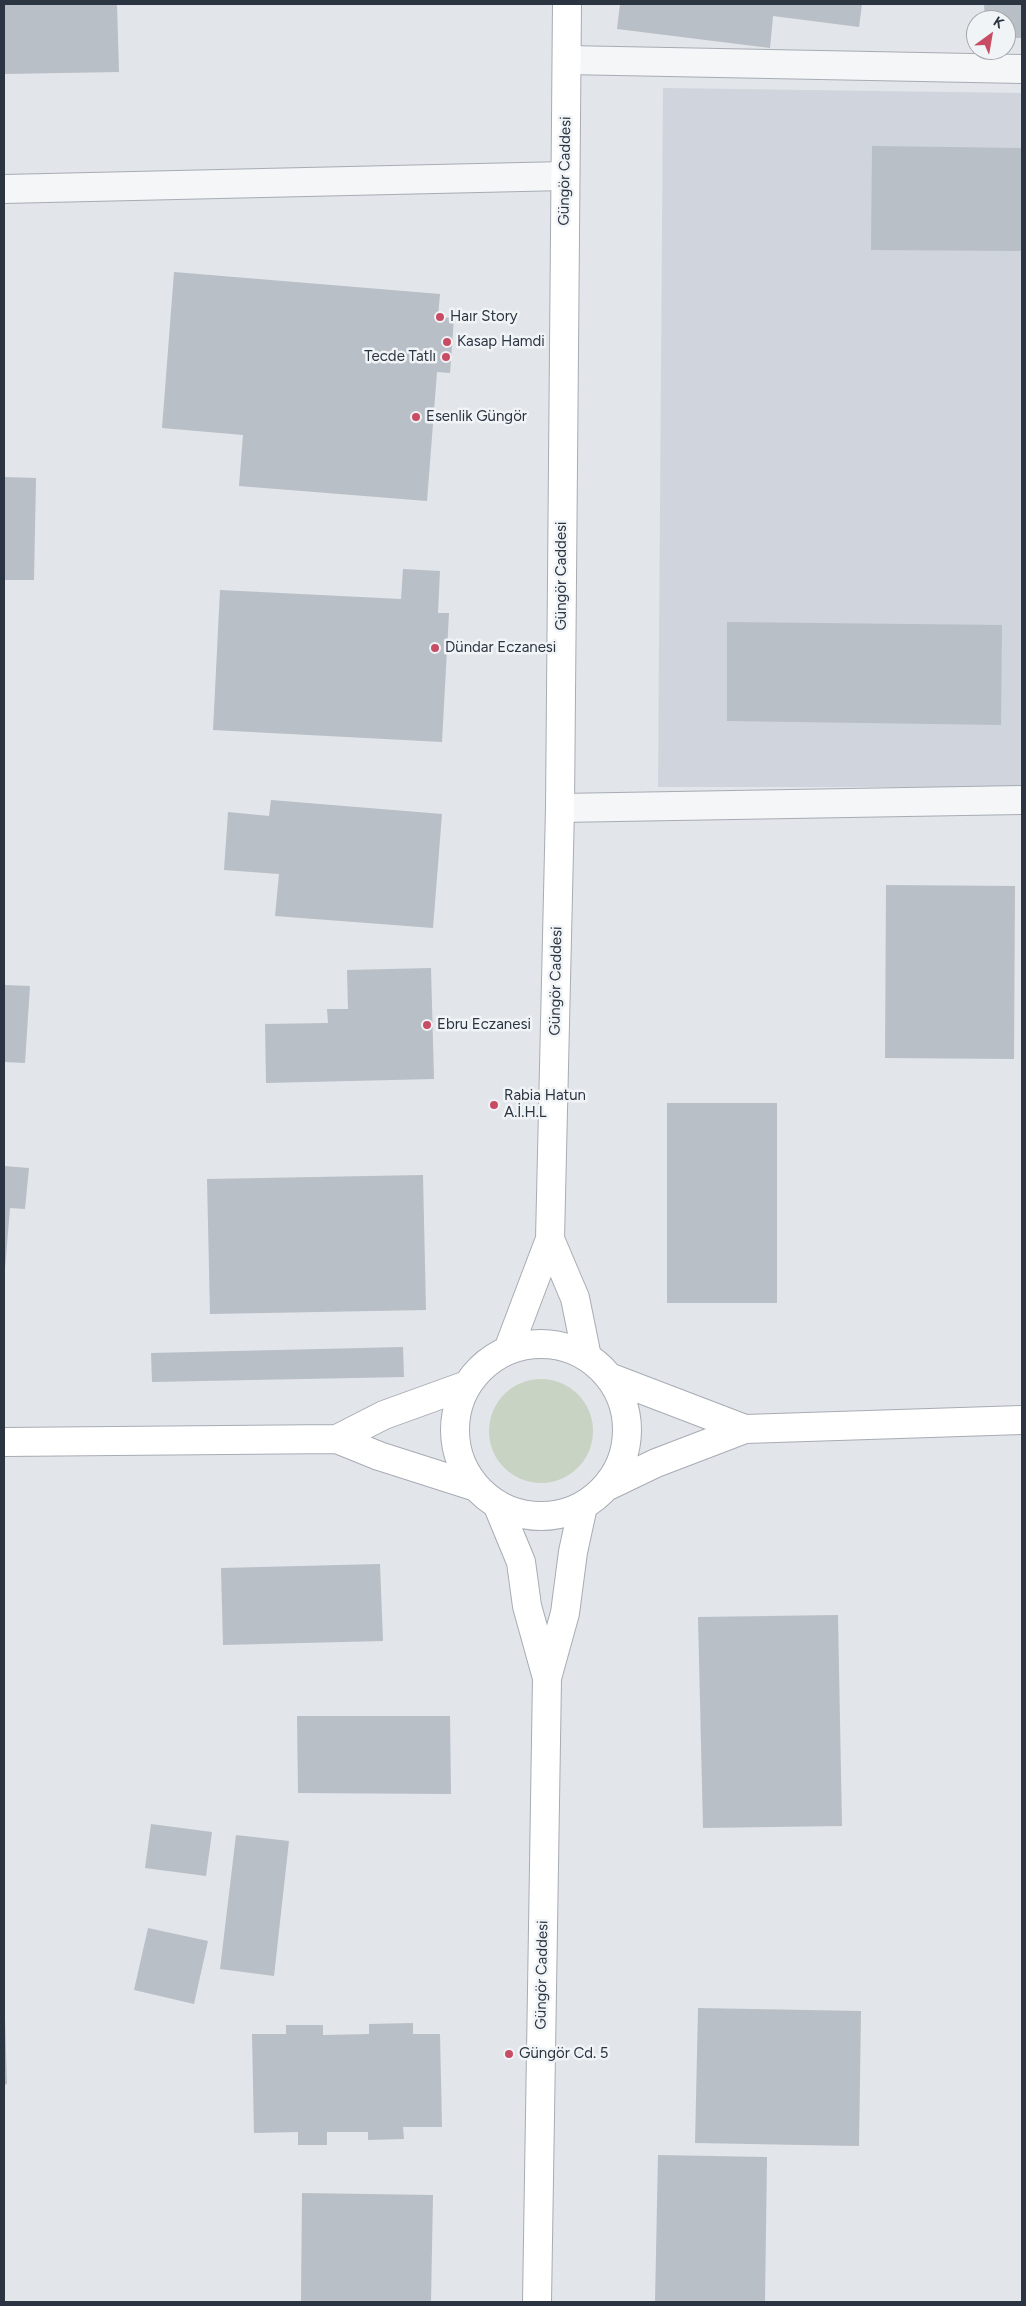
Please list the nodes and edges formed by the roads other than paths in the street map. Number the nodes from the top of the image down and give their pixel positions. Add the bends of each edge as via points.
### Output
1 (567, 4) edge
2 (567, 60) junction
3 (1022, 69) edge
4 (565, 176) junction
5 (4, 189) edge
6 (1022, 800) edge
7 (560, 808) junction
8 (550, 1239) junction
9 (508, 1350) junction
10 (587, 1357) junction
11 (609, 1377) junction
12 (467, 1385) junction
13 (1022, 1420) edge
14 (745, 1429) junction
15 (337, 1439) junction
16 (4, 1442) edge
17 (476, 1487) junction
18 (606, 1487) junction
19 (497, 1504) junction
20 (583, 1506) junction
21 (547, 1678) junction
22 (537, 2302) edge

1 - 2 main road, Güngör Caddesi
2 - 3 street
2 - 4 main road, Güngör Caddesi
4 - 5 street
4 - 7 main road, Güngör Caddesi
6 - 7 street
7 - 8 main road, Güngör Caddesi
8 - 9 main road
8 - 10 main road via 575,1298
9 - 10 main road via 534,1344 562,1346
9 - 12 main road via 485,1365
10 - 11 main road
11 - 14 main road
11 - 18 main road via 623,1403 628,1433 622,1462
12 - 15 main road via 384,1415
12 - 17 main road via 457,1410 455,1438 462,1464
13 - 14 main road
14 - 18 main road via 656,1463
15 - 16 main road
15 - 17 main road
17 - 19 main road
18 - 20 main road
19 - 20 main road via 525,1515 555,1516
19 - 21 main road via 521,1562 527,1606
20 - 21 main road via 573,1552 566,1613
21 - 22 main road, Güngör Caddesi

